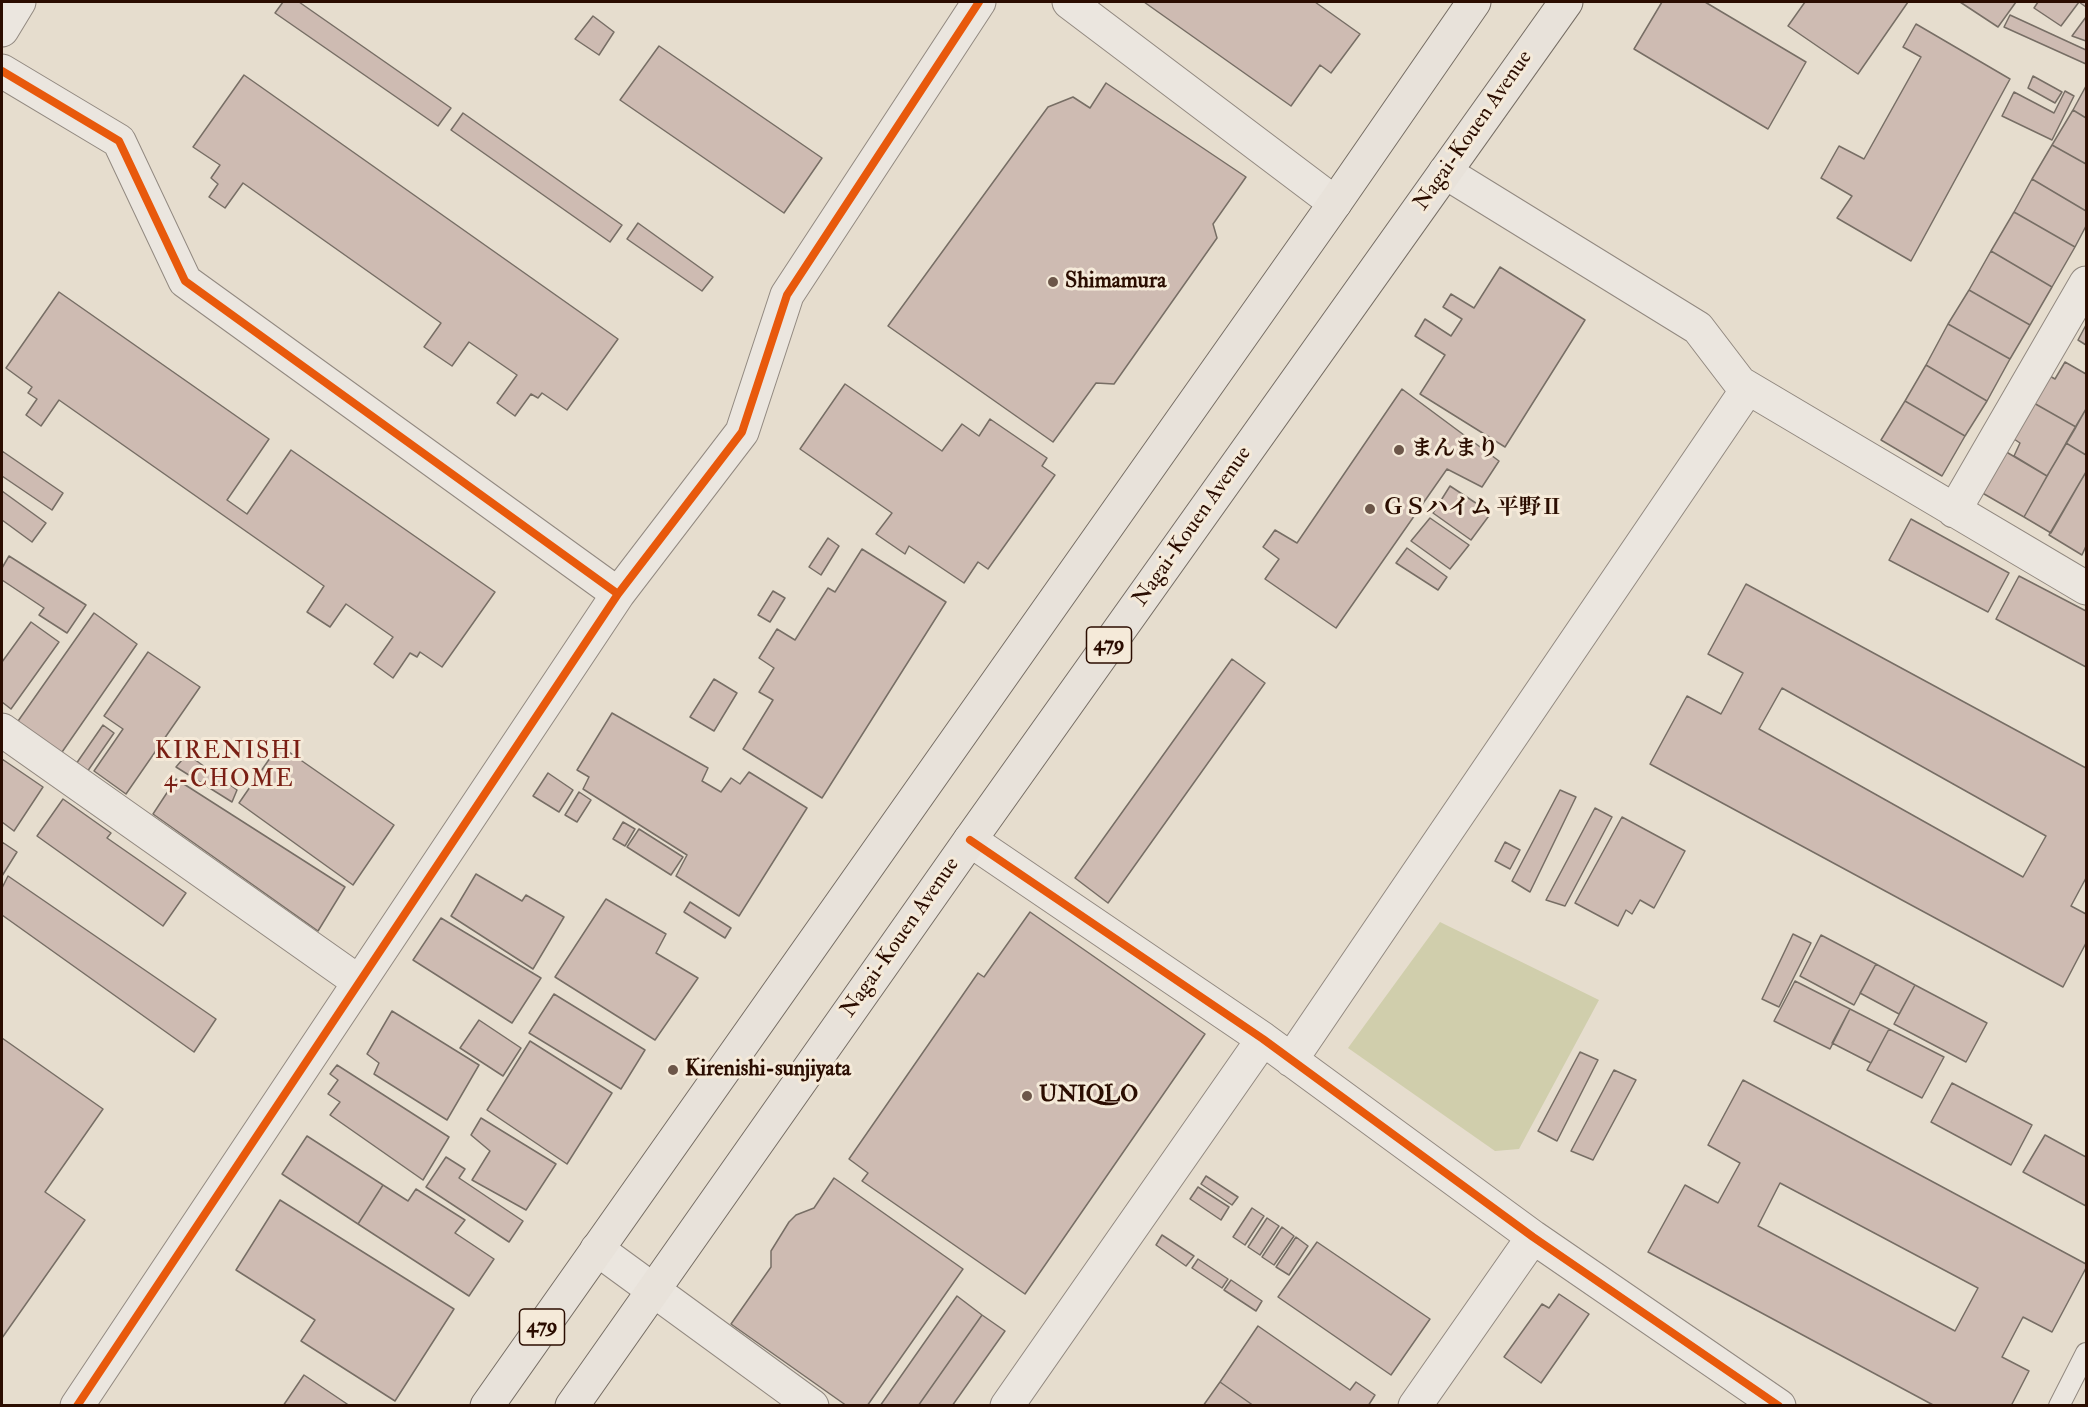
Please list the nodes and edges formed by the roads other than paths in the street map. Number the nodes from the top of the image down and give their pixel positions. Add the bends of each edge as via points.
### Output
1 (20, 2) edge
2 (979, 2) edge
3 (1069, 2) edge
4 (1474, 2) edge
5 (1566, 2) edge
6 (2, 30) edge
7 (2, 71) edge
8 (1445, 172) junction
9 (1335, 203) junction
10 (2086, 283) edge
11 (1748, 388) junction
12 (1954, 511) junction
13 (2086, 588) edge
14 (618, 594) junction
15 (2, 730) edge
16 (970, 840) junction
17 (359, 982) junction
18 (1263, 1039) junction
19 (1291, 1060) junction
20 (1533, 1237) junction
21 (597, 1249) junction
22 (654, 1289) junction
23 (2086, 1353) edge
24 (77, 1406) edge
25 (487, 1406) edge
26 (572, 1406) edge
27 (812, 1406) edge
28 (1006, 1406) edge
29 (1415, 1406) edge
30 (1779, 1406) edge
31 (2059, 1406) edge

1 - 6 street
2 - 14 street via 787,295 742,432
3 - 9 street
4 - 9 highway, 479
5 - 8 highway, Nagai-Kouen Avenue / 479
7 - 14 street via 118,141 185,280
8 - 11 street via 1698,328
8 - 16 highway, Nagai-Kouen Avenue / 479
9 - 21 highway, 479
10 - 12 street
11 - 12 street
11 - 19 street
12 - 13 street
14 - 17 street
15 - 17 street
16 - 18 street
16 - 22 highway, Nagai-Kouen Avenue / 479
17 - 24 street
18 - 19 street
18 - 28 street
19 - 20 street
20 - 29 street
20 - 30 street
21 - 22 street
21 - 25 highway, 479
22 - 26 highway, Nagai-Kouen Avenue / 479
22 - 27 street
23 - 31 lane

